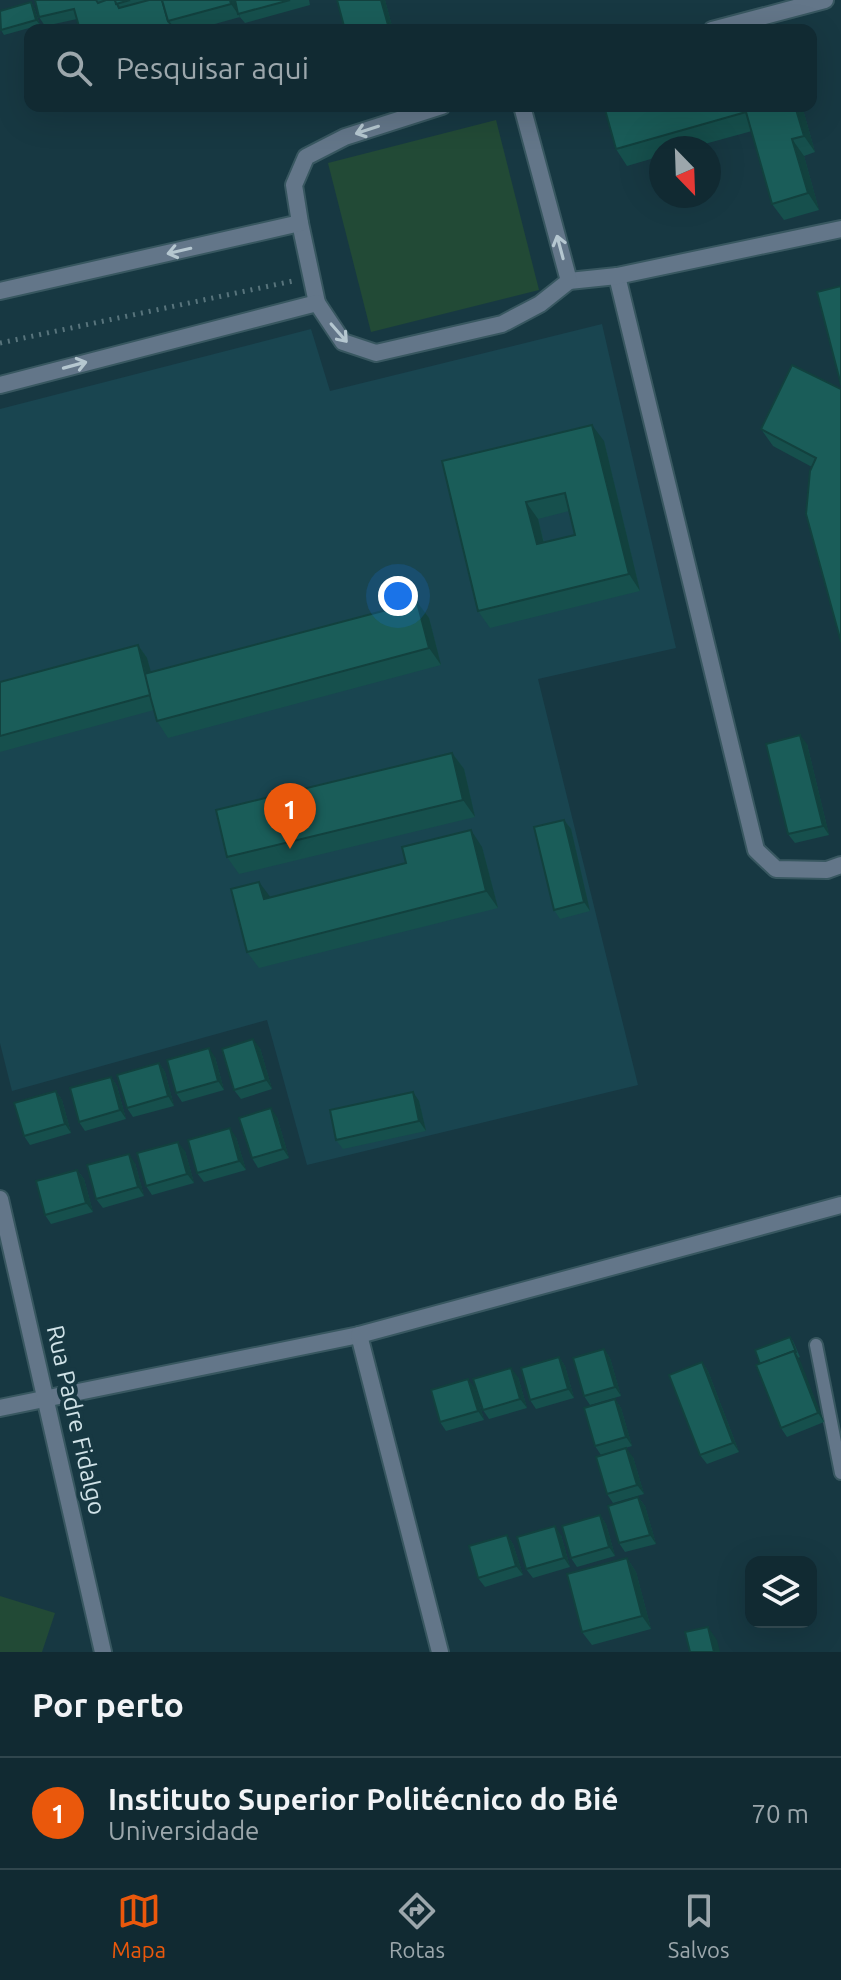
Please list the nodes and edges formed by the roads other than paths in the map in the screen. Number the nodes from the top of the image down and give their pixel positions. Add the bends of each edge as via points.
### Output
1 (825, 0) edge
2 (735, 24) edge
3 (423, 112) edge
4 (524, 112) edge
5 (300, 223) junction
6 (841, 229) edge
7 (617, 276) junction
8 (569, 281) junction
9 (0, 291) edge
10 (317, 303) junction
11 (0, 385) edge
12 (841, 865) edge
13 (0, 1199) edge
14 (841, 1205) edge
15 (359, 1335) junction
16 (816, 1345) dead end
17 (47, 1397) junction
18 (0, 1408) edge
19 (841, 1473) edge
20 (103, 1652) edge
21 (440, 1652) edge

1 - 2 street
3 -> 5 street via 345,137 306,157 294,185
8 -> 4 street
5 -> 9 street
5 - 10 street
6 - 7 street
7 - 8 street
7 - 12 street via 756,850 776,869 827,870
10 -> 8 street via 343,342 376,353 502,324
11 -> 10 street
13 - 17 street, Rua Padre Fidalgo
14 - 15 street
15 - 17 street
15 - 21 street
16 - 19 lane
17 - 18 street
17 - 20 street, Rua Padre Fidalgo

